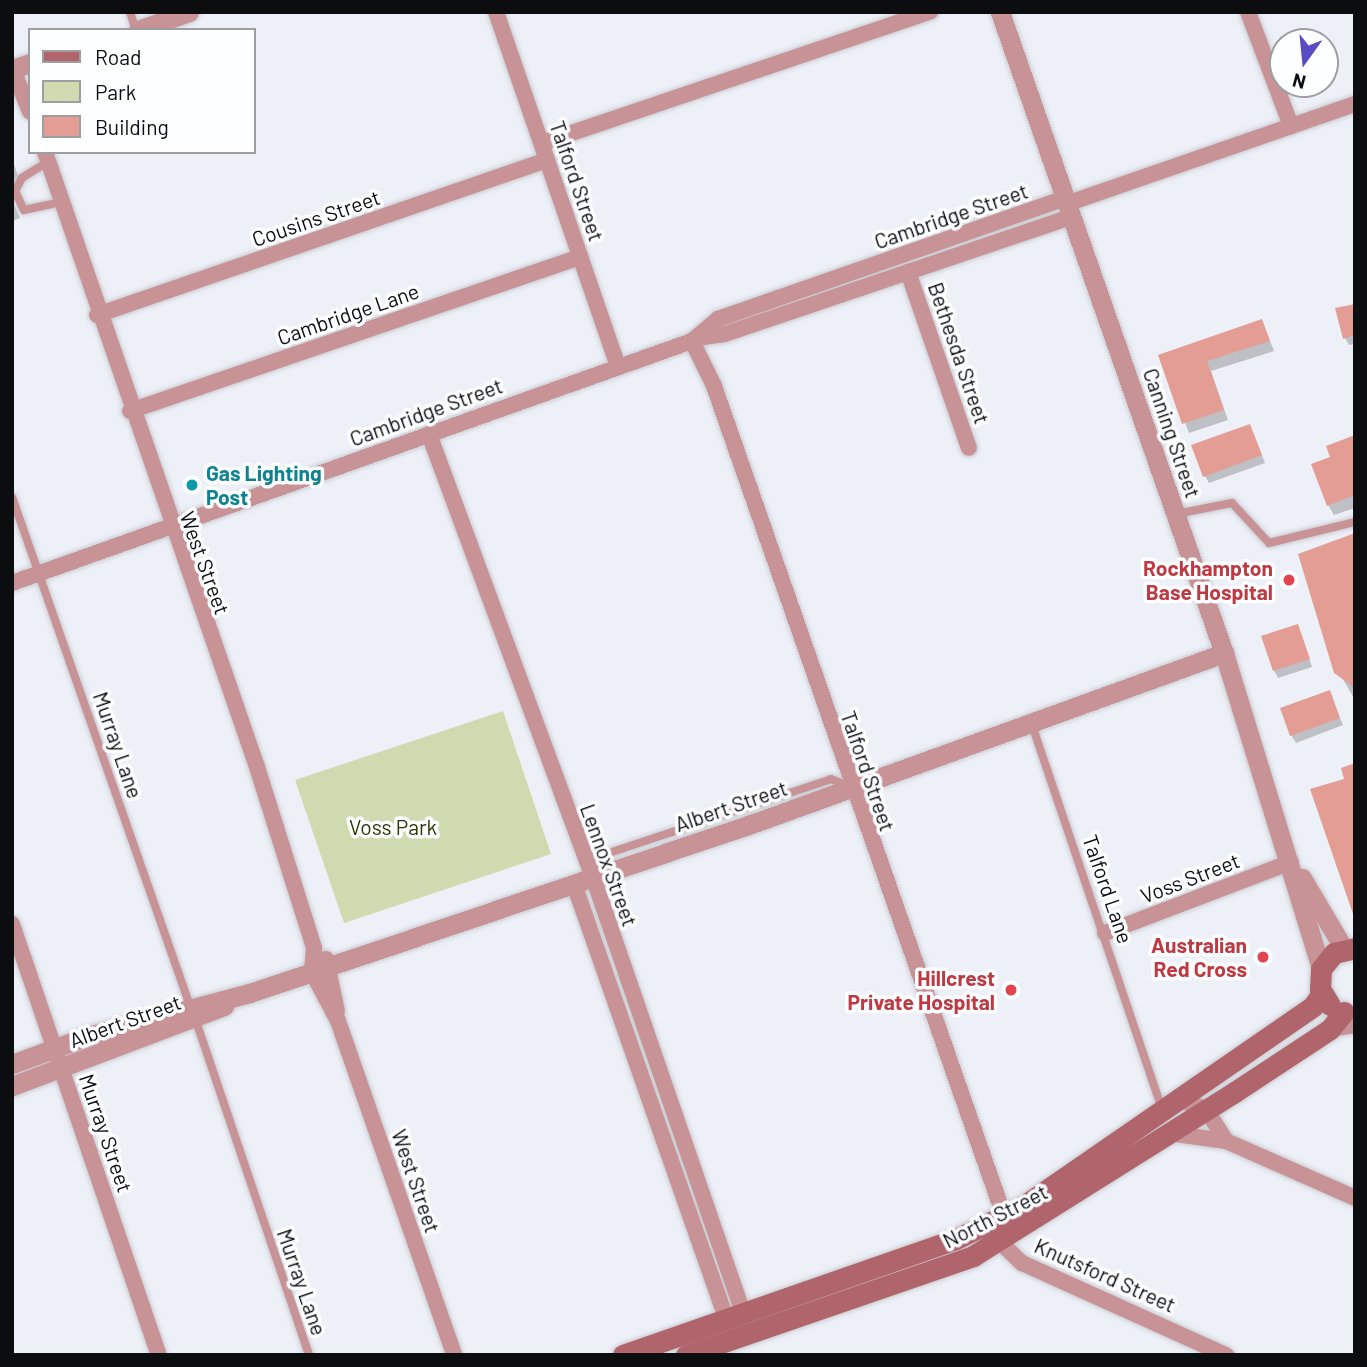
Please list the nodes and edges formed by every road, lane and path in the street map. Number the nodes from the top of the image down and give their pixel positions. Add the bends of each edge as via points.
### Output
1 (189, 12) edge
2 (496, 12) edge
3 (930, 12) edge
4 (1000, 12) edge
5 (1248, 12) edge
6 (143, 28) edge
7 (12, 68) edge
8 (1355, 104) edge
9 (28, 107) edge
10 (1291, 126) junction
11 (542, 143) junction
12 (47, 157) edge
13 (548, 160) junction
14 (64, 202) junction
15 (1070, 206) junction
16 (580, 257) junction
17 (908, 272) junction
18 (97, 315) junction
19 (694, 340) junction
20 (617, 364) junction
21 (130, 411) junction
22 (429, 434) junction
23 (970, 448) dead end
24 (12, 497) edge
25 (1176, 514) junction
26 (1355, 522) edge
27 (169, 526) junction
28 (39, 573) junction
29 (12, 583) edge
30 (1224, 653) junction
31 (1031, 720) junction
32 (851, 788) junction
33 (1292, 866) junction
34 (593, 877) junction
35 (574, 884) junction
36 (12, 924) edge
37 (1105, 933) junction
38 (314, 948) junction
39 (1349, 948) edge
40 (331, 964) junction
41 (1321, 969) junction
42 (312, 972) junction
43 (1322, 993) junction
44 (193, 1013) junction
45 (1351, 1017) edge
46 (338, 1021) junction
47 (54, 1048) junction
48 (12, 1064) edge
49 (62, 1068) junction
50 (12, 1086) edge
51 (1171, 1105) junction
52 (1206, 1109) junction
53 (1168, 1133) junction
54 (1226, 1140) junction
55 (1355, 1198) edge
56 (1004, 1216) junction
57 (971, 1233) junction
58 (999, 1241) junction
59 (734, 1315) junction
60 (159, 1355) edge
61 (309, 1355) edge
62 (454, 1355) edge
63 (623, 1355) edge
64 (686, 1355) edge
65 (1226, 1355) edge

1 - 6 street
2 - 11 street, Talford Street
3 - 11 street
4 - 15 street, Canning Street
5 - 10 street
7 - 9 street
8 - 10 street, Cambridge Street
10 - 15 street, Cambridge Street
11 - 13 street, Talford Street
12 - 14 street, West Street
12 - 14 lane via 14,187 20,207 33,211
13 - 16 street, Talford Street
13 - 18 street, Cousins Street
14 - 18 street, West Street
15 - 17 street, Cambridge Street
15 - 19 street, Cambridge Street via 718,318
15 - 25 street, Canning Street
16 - 20 street, Talford Street
16 - 21 street, Cambridge Lane
17 - 19 street, Cambridge Street
17 - 23 street, Bethesda Street
18 - 21 street, West Street
19 - 20 street, Cambridge Street
19 - 32 street, Talford Street via 715,386
20 - 22 street, Cambridge Street
21 - 27 street, West Street
22 - 27 street, Cambridge Street
22 - 34 street, Lennox Street
24 - 28 lane, Murray Lane
25 - 26 lane via 1232,503 1269,543
25 - 30 street, Canning Street
27 - 28 street, Cambridge Street
27 - 38 street, West Street
28 - 29 street, Cambridge Street
28 - 44 lane, Murray Lane
30 - 31 street, Albert Street
30 - 33 street, Canning Street
31 - 32 street, Albert Street
31 - 37 lane, Talford Lane
32 - 34 street, Albert Street
32 - 56 street, Talford Street
33 - 37 street, Voss Street
33 - 39 street, Canning Street via 1309,884
33 - 41 street, Canning Street
34 - 35 street, Albert Street
34 - 59 street, Lennox Street
35 - 40 street, Albert Street
35 - 59 street, Lennox Street
36 - 47 street, Murray Street
37 - 51 lane, Talford Lane
38 - 40 street, West Street
38 - 42 street, West Street
39 - 41 main road
40 - 42 street, Albert Street
40 - 46 street, West Street
41 - 43 main road
42 - 44 street, Albert Street
42 - 46 street, West Street
43 - 45 main road, North Street
43 - 51 main road, North Street via 1313,1006
44 - 47 street, Albert Street
44 - 49 street, Albert Street
44 - 61 lane, Murray Lane
45 - 52 main road, North Street
46 - 62 street, West Street
47 - 48 street, Albert Street
47 - 49 street, Murray Street
49 - 50 street, Albert Street
49 - 60 street, Murray Street
51 - 52 street
51 - 56 main road, North Street
52 - 53 main road, North Street
52 - 54 street
53 - 54 street
53 - 58 main road, North Street
54 - 55 street
56 - 57 main road, North Street
57 - 58 street, Knutsford Street
57 - 59 main road, North Street
58 - 64 main road, North Street
58 - 65 street, Knutsford Street via 1031,1268
59 - 63 main road, North Street

